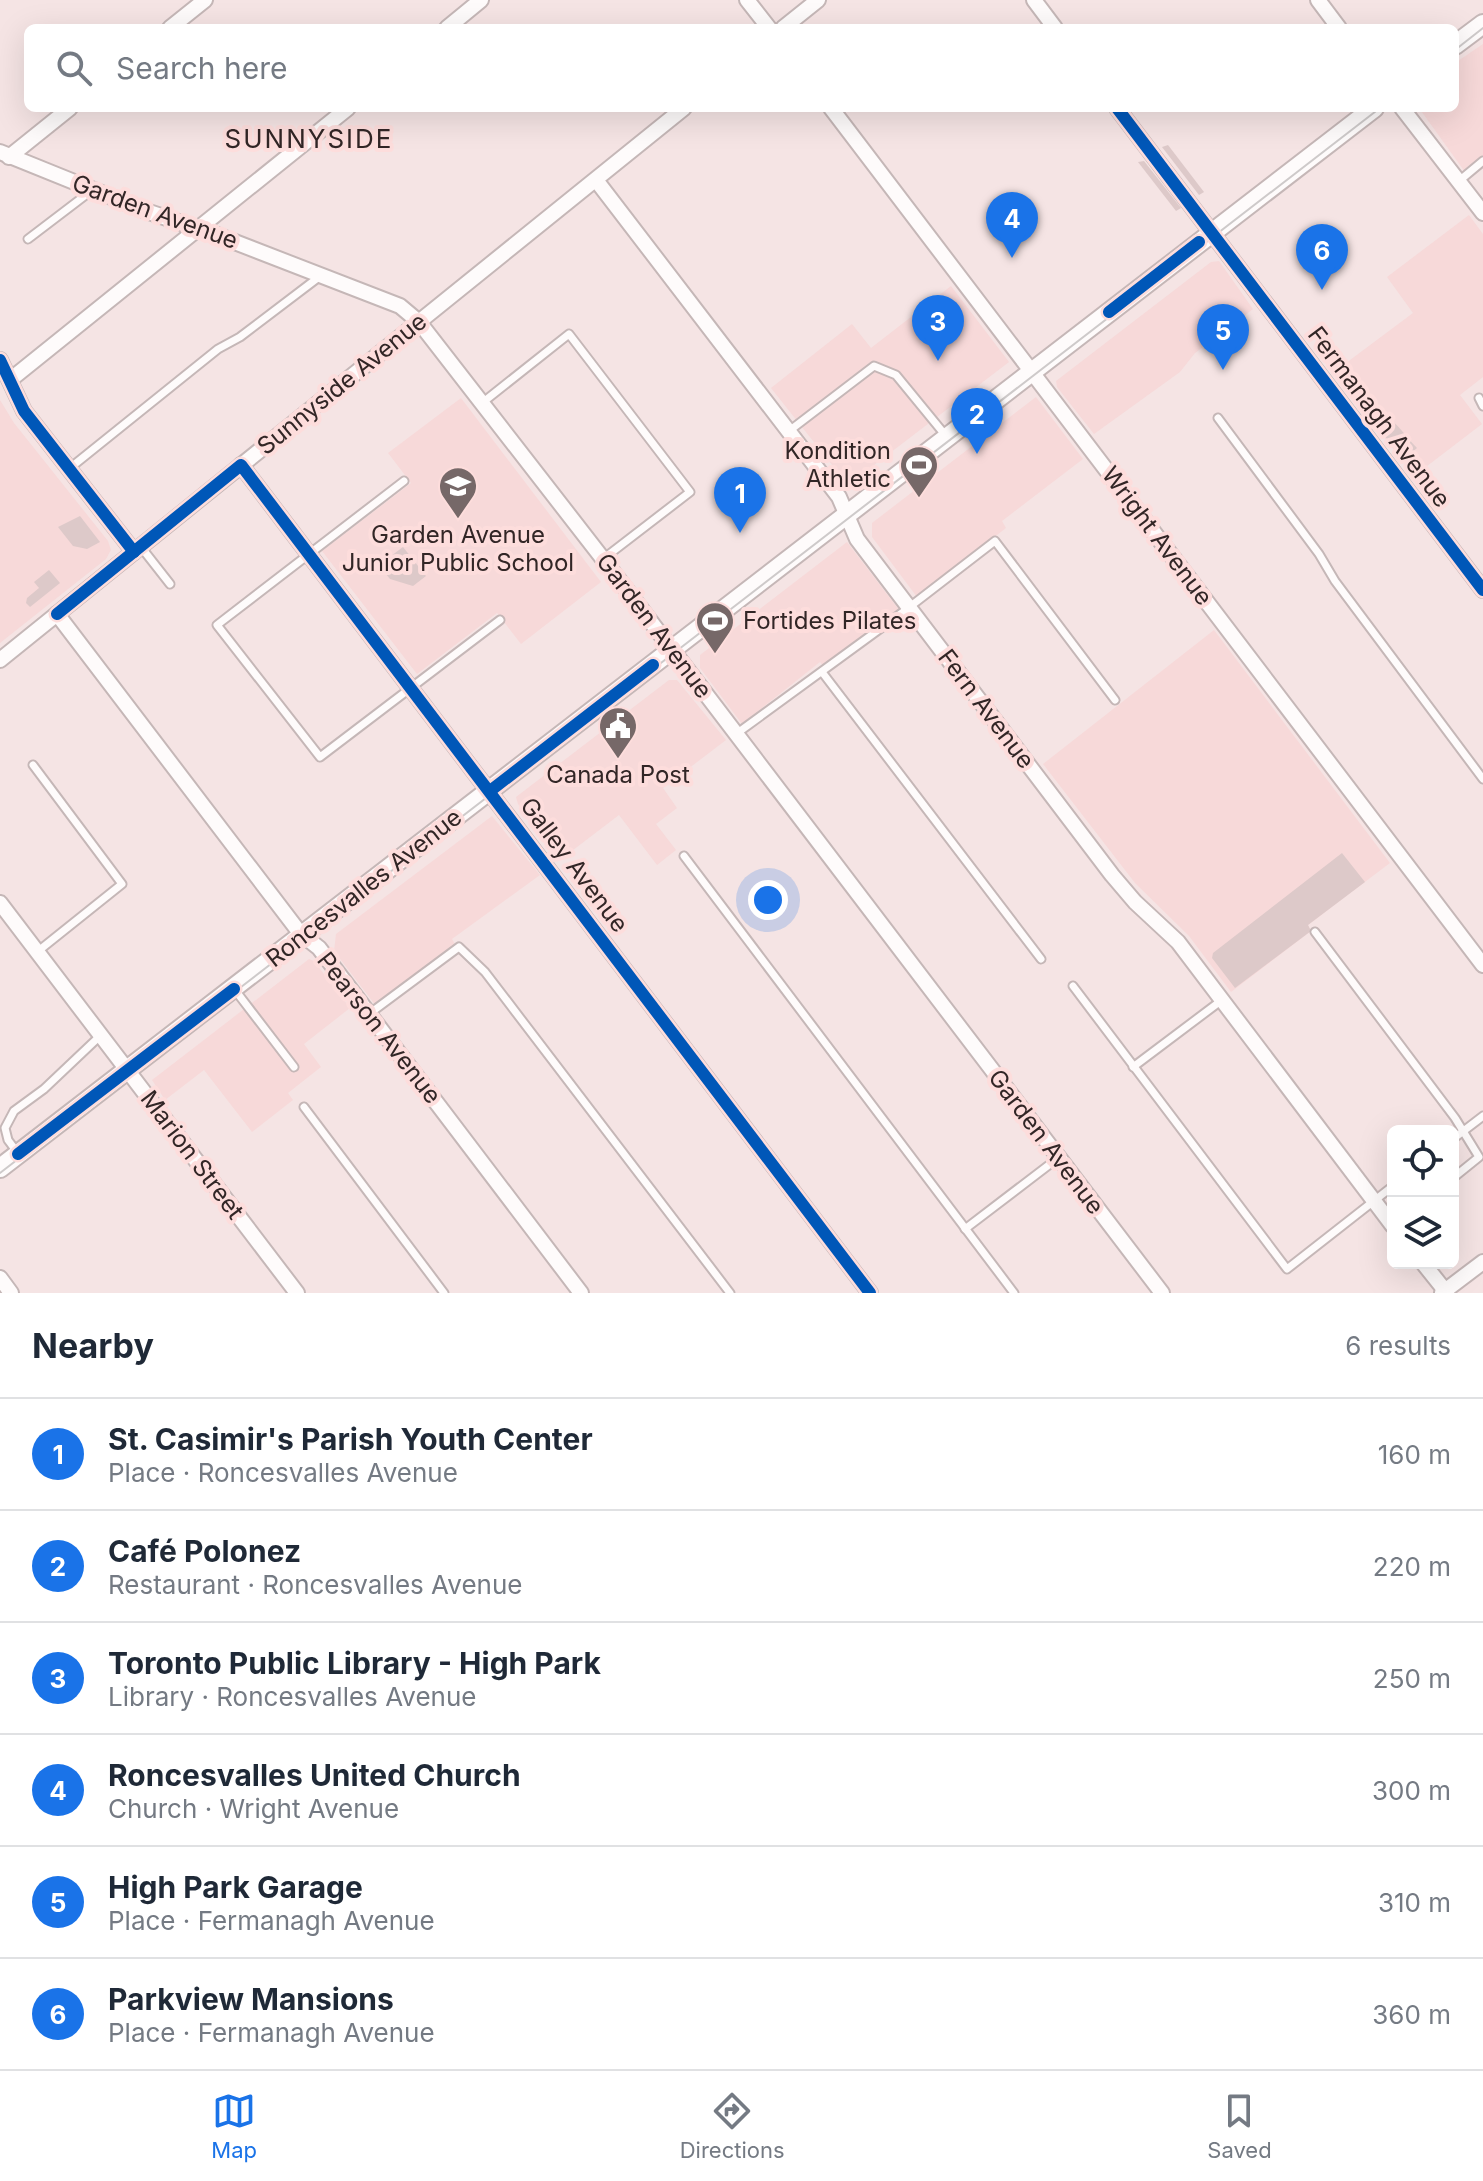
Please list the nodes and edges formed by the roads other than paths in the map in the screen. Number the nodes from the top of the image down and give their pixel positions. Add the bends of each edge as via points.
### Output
1 (205, 0) edge
2 (481, 0) edge
3 (747, 0) edge
4 (818, 0) edge
5 (1034, 0) edge
6 (1318, 0) edge
7 (175, 24) edge
8 (452, 24) edge
9 (766, 24) edge
10 (788, 24) edge
11 (1052, 24) edge
12 (1336, 24) edge
13 (1483, 24) edge
14 (1459, 42) edge
15 (64, 112) edge
16 (343, 112) edge
17 (679, 112) edge
18 (834, 112) edge
19 (1120, 112) edge
20 (1369, 112) edge
21 (1405, 112) edge
22 (4, 154) edge
23 (1483, 161) edge
24 (596, 180) junction
25 (1459, 181) junction
26 (93, 190) junction
27 (1483, 213) edge
28 (200, 229) junction
29 (1212, 233) junction
30 (28, 239) dead end
31 (321, 275) junction
32 (419, 322) junction
33 (0, 360) edge
34 (1032, 372) junction
35 (5, 383) edge
36 (1479, 398) dead end
37 (482, 403) junction
38 (1483, 406) edge
39 (1218, 418) dead end
40 (789, 431) junction
41 (947, 438) junction
42 (241, 465) junction
43 (70, 468) junction
44 (404, 481) dead end
45 (846, 516) junction
46 (137, 550) junction
47 (310, 554) junction
48 (603, 559) junction
49 (170, 584) dead end
50 (1483, 590) edge
51 (910, 607) junction
52 (57, 614) junction
53 (500, 620) dead end
54 (672, 650) junction
55 (0, 660) edge
56 (822, 672) junction
57 (411, 687) junction
58 (1115, 700) dead end
59 (736, 734) junction
60 (33, 765) dead end
61 (1483, 779) edge
62 (490, 791) junction
63 (684, 856) dead end
64 (0, 903) edge
65 (1315, 932) dead end
66 (302, 935) junction
67 (37, 952) junction
68 (1041, 959) dead end
69 (1483, 965) edge
70 (1073, 986) dead end
71 (234, 989) junction
72 (1222, 1000) junction
73 (369, 1014) junction
74 (101, 1035) junction
75 (294, 1067) dead end
76 (1133, 1067) junction
77 (127, 1070) junction
78 (304, 1107) dead end
79 (1483, 1116) edge
80 (1462, 1132) junction
81 (1459, 1134) edge
82 (18, 1154) junction
83 (1058, 1158) junction
84 (0, 1168) edge
85 (1459, 1173) edge
86 (1387, 1191) edge
87 (1375, 1201) junction
88 (1387, 1217) edge
89 (965, 1229) junction
90 (1483, 1262) edge
91 (1428, 1269) edge
92 (0, 1278) edge
93 (1445, 1292) edge
94 (11, 1293) edge
95 (297, 1293) edge
96 (444, 1293) edge
97 (581, 1293) edge
98 (730, 1293) edge
99 (870, 1293) edge
100 (1014, 1293) edge
101 (1162, 1293) edge

1 - 7 street
2 - 8 street
3 - 9 street
4 - 10 street
5 - 11 street
6 - 12 street
13 - 14 street
15 - 22 street
16 - 28 street
17 - 24 street, Sunnyside Avenue
18 - 34 street, Wright Avenue
19 - 29 street, Fermanagh Avenue
20 - 29 street, Roncesvalles Avenue
21 - 25 street
22 - 26 street, Garden Avenue
23 - 25 lane
24 - 32 street, Sunnyside Avenue
24 - 40 street, Fern Avenue
25 - 27 street
26 - 28 street, Garden Avenue
26 - 30 lane
28 - 31 street, Garden Avenue
28 - 35 street
29 - 34 street, Roncesvalles Avenue
29 - 50 street, Fermanagh Avenue
31 - 32 street, Garden Avenue via 400,306
31 - 43 lane via 218,349
32 - 37 street, Garden Avenue
32 - 42 street, Sunnyside Avenue
33 - 35 street
34 - 41 street, Roncesvalles Avenue
34 - 69 street, Wright Avenue
35 - 43 street
36 - 38 lane
37 - 48 street, Garden Avenue
37 - 48 lane via 569,334 690,492
39 - 61 lane
40 - 41 lane via 874,366 896,375
40 - 45 street, Fern Avenue via 839,497
41 - 45 street, Roncesvalles Avenue
42 - 46 street, Sunnyside Avenue
42 - 47 street, Galley Avenue
43 - 46 street
44 - 47 lane
45 - 51 street, Fern Avenue via 857,539
45 - 54 street, Roncesvalles Avenue
46 - 49 lane
46 - 52 street, Sunnyside Avenue
47 - 57 street, Galley Avenue
47 - 57 lane via 217,625 320,757
48 - 54 street, Garden Avenue
51 - 56 lane
51 - 58 lane via 995,541
51 - 72 street, Fern Avenue via 1112,875 1178,942
52 - 55 street, Sunnyside Avenue
52 - 66 street, Pearson Avenue
53 - 57 lane
54 - 59 street, Garden Avenue
54 - 62 street, Roncesvalles Avenue
56 - 59 lane
56 - 68 lane
57 - 62 street, Galley Avenue
59 - 83 street, Garden Avenue
60 - 67 lane via 122,884
62 - 66 street, Roncesvalles Avenue
62 - 99 street, Galley Avenue
63 - 89 lane
64 - 67 street, Marion Street
65 - 80 lane
66 - 71 street, Roncesvalles Avenue
66 - 73 street, Pearson Avenue via 319,948
67 - 74 street, Marion Street
70 - 76 lane
71 - 75 lane
71 - 77 street, Roncesvalles Avenue
72 - 76 lane
72 - 87 street, Fern Avenue
73 - 97 street, Pearson Avenue
73 - 98 lane via 459,947 485,972
74 - 77 street, Marion Street
74 - 82 lane via 14,1111 5,1128
76 - 87 lane via 1287,1269
77 - 82 street, Roncesvalles Avenue
77 - 95 street, Marion Street
78 - 96 lane
79 - 80 lane
80 - 81 lane
80 - 85 lane via 1479,1157
82 - 84 street, Roncesvalles Avenue
83 - 89 lane
83 - 101 street, Garden Avenue
86 - 87 lane
87 - 88 street, Fern Avenue
89 - 100 lane
90 - 93 street
91 - 93 street
92 - 94 street

